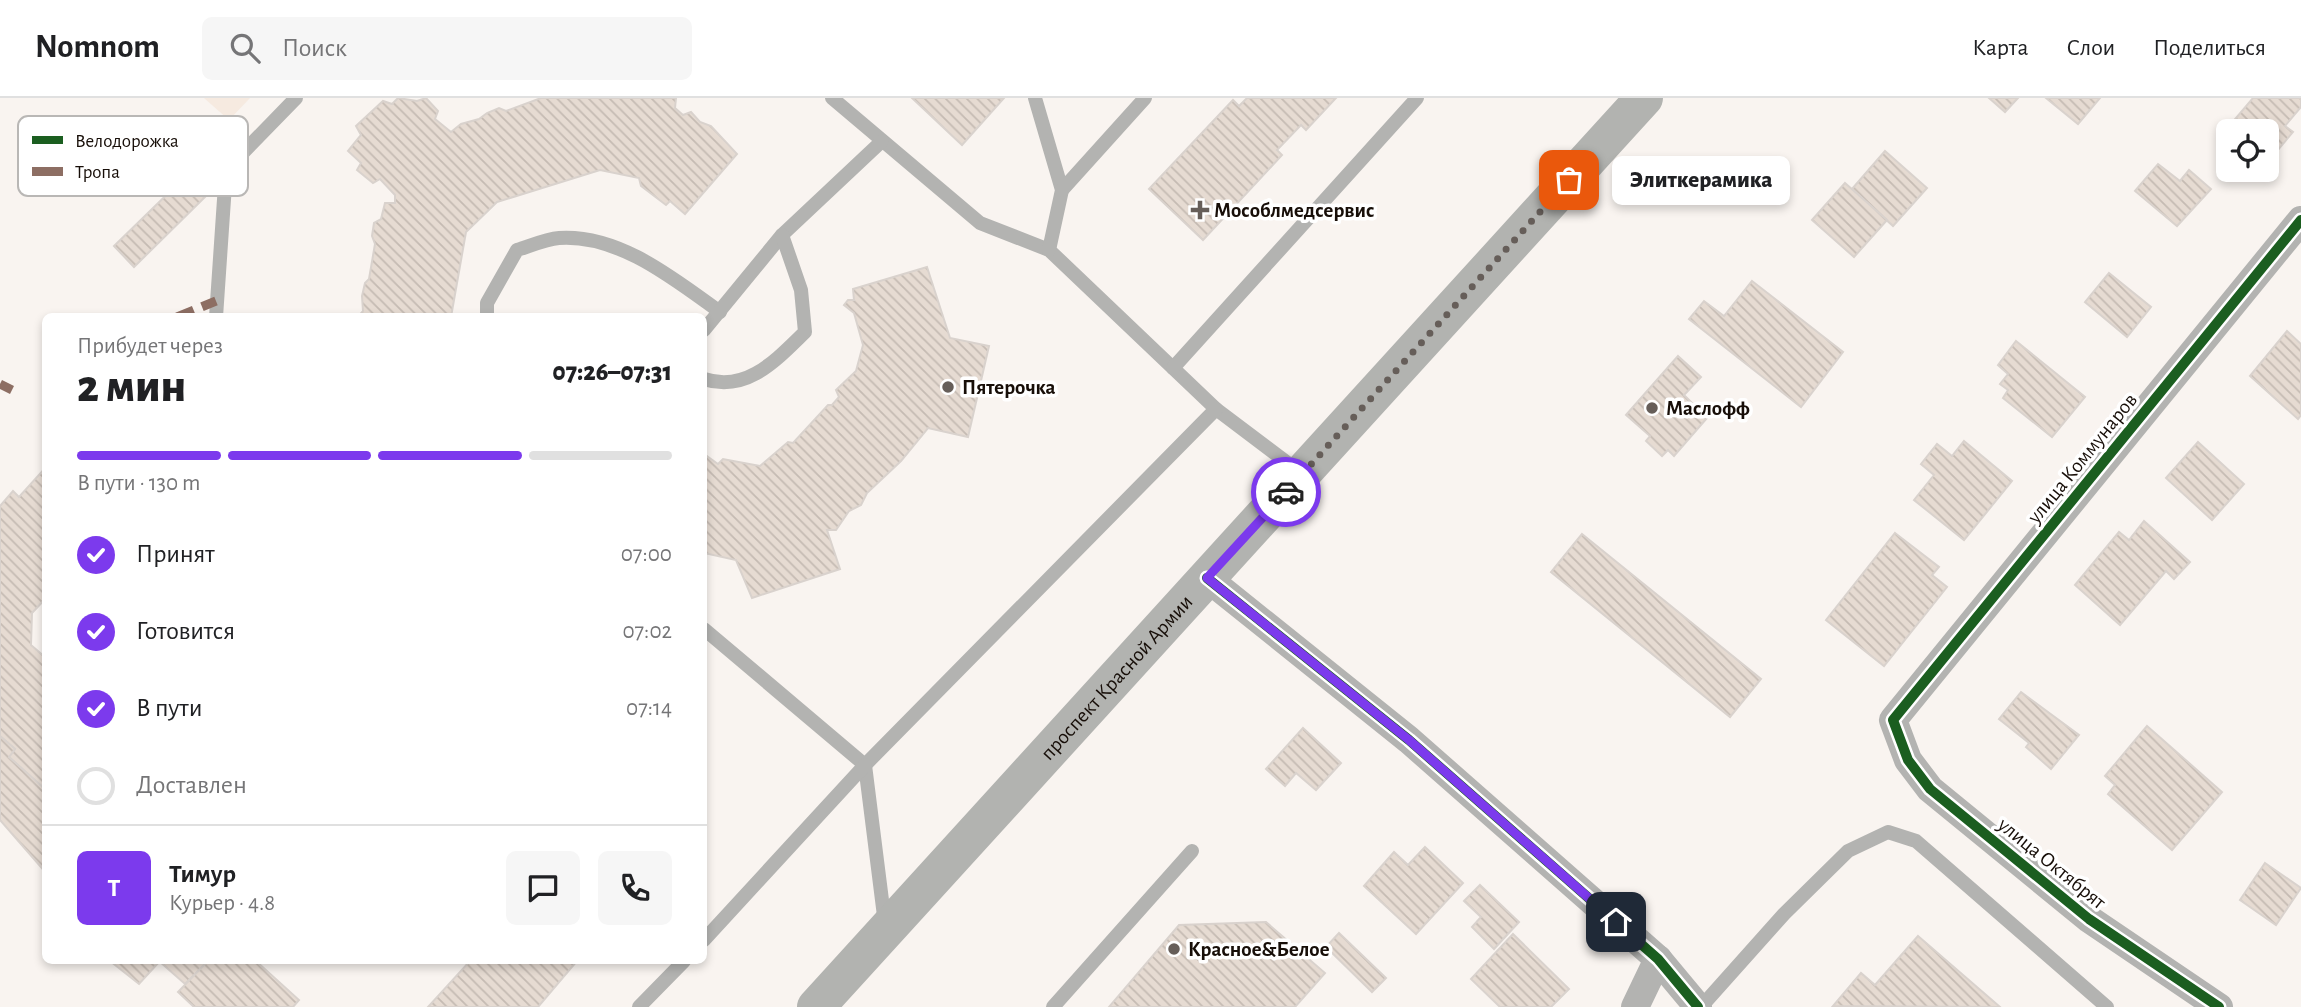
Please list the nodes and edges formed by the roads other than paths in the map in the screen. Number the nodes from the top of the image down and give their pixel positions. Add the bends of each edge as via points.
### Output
1 (296, 98) edge
2 (832, 98) edge
3 (1035, 98) edge
4 (1145, 98) edge
5 (1418, 98) edge
6 (1644, 98) edge
7 (881, 141) junction
8 (248, 147) edge
9 (1062, 190) junction
10 (224, 196) edge
11 (2301, 220) edge
12 (782, 235) junction
13 (1049, 250) junction
14 (720, 312) junction
15 (216, 313) edge
16 (487, 313) edge
17 (707, 327) edge
18 (1173, 368) junction
19 (707, 380) edge
20 (1216, 409) junction
21 (1302, 474) junction
22 (1207, 578) junction
23 (707, 632) edge
24 (1893, 720) joint
25 (865, 765) junction
26 (1192, 851) dead end
27 (886, 928) junction
28 (707, 937) edge
29 (1658, 959) junction
30 (681, 964) edge
31 (639, 1007) edge
32 (816, 1007) edge
33 (1052, 1007) edge
34 (1635, 1007) edge
35 (1700, 1007) edge
36 (2107, 1007) edge
37 (2219, 1007) edge

1 - 8 lane
2 - 7 lane
3 - 9 lane
4 - 9 lane
5 - 18 lane
6 - 21 main road, проспект Красной Армии
7 - 12 lane
7 - 13 lane via 981,223
9 - 13 lane
10 - 15 lane
11 - 24 street, улица Коммунаров
12 - 14 lane
12 - 19 lane via 802,290 805,331 748,380 718,384
13 - 18 lane
14 - 16 lane via 609,243 559,238 517,250 486,303
14 - 17 lane
18 - 20 lane
20 - 21 lane
20 - 25 lane
21 - 22 main road, проспект Красной Армии
22 - 27 main road, проспект Красной Армии
22 - 29 street via 1409,740
23 - 25 lane
24 - 37 street, улица Октябрят via 1908,760 1930,789 2089,919
25 - 27 lane
25 - 28 lane
26 - 33 lane
27 - 32 main road, проспект Красной Армии
29 - 34 street
29 - 35 street
30 - 31 lane
35 - 36 lane via 1848,851 1888,832 1916,841

